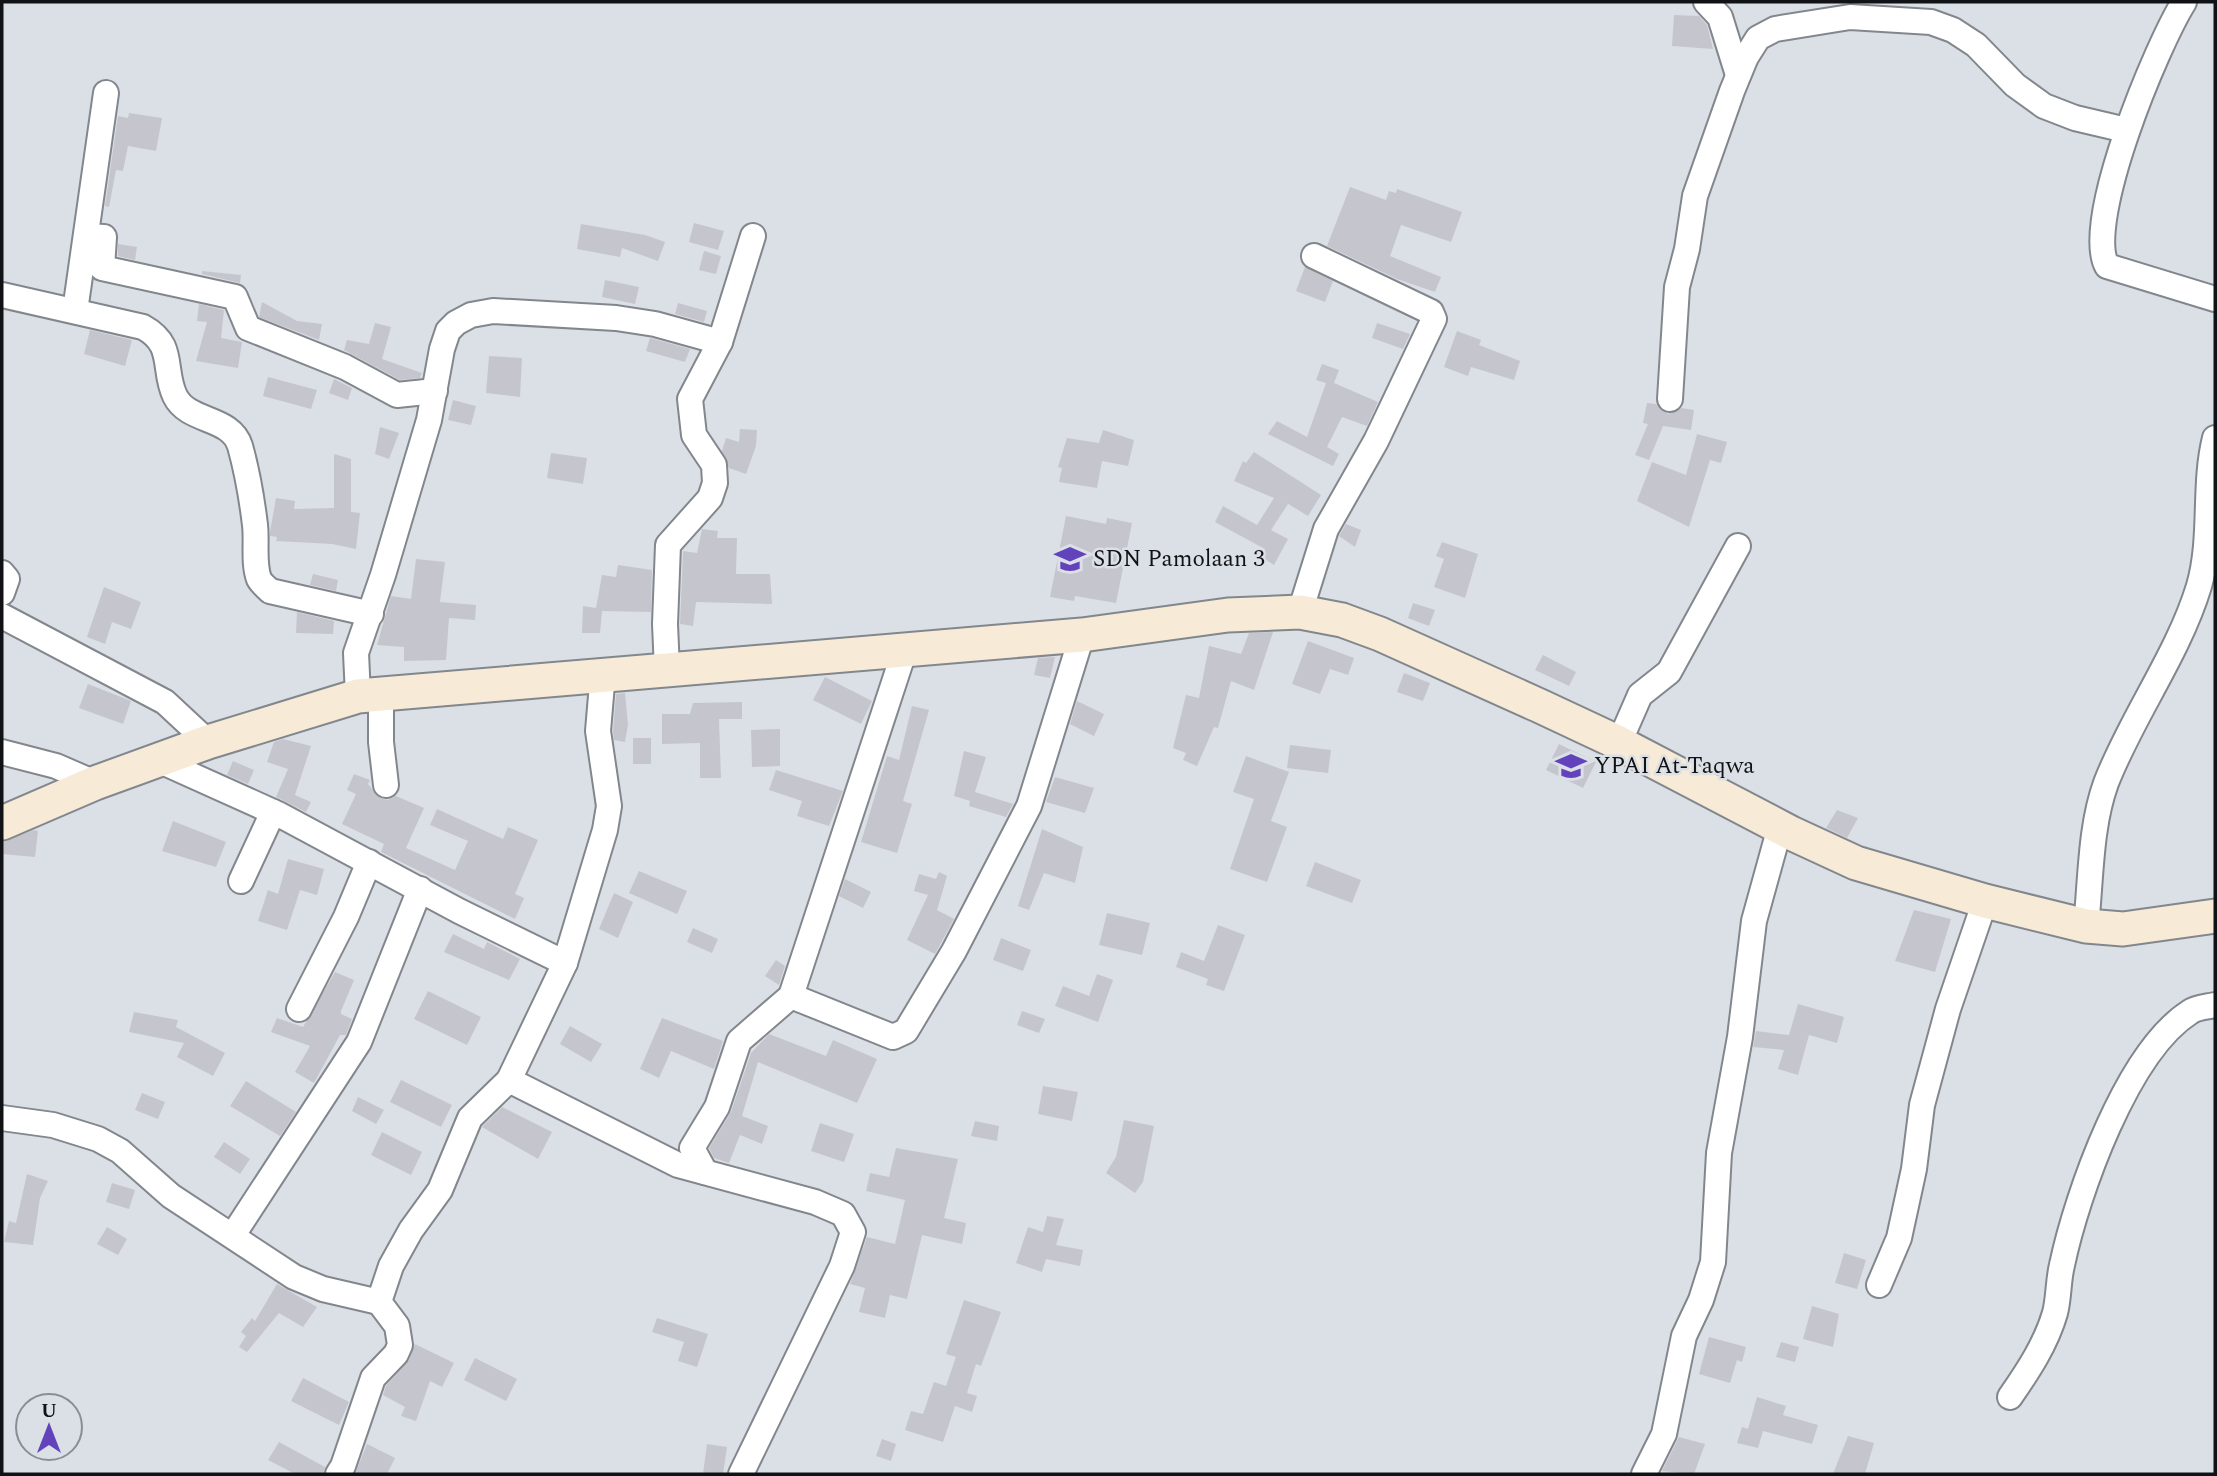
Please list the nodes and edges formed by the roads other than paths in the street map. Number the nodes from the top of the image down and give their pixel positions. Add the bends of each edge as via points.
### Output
1 (1706, 2) edge
2 (2184, 2) edge
3 (1738, 75) junction
4 (106, 93) dead end
5 (2126, 130) junction
6 (86, 236) junction
7 (753, 236) dead end
8 (1314, 256) dead end
9 (2, 295) edge
10 (2215, 299) edge
11 (75, 311) junction
12 (720, 342) junction
13 (435, 391) junction
14 (1670, 399) dead end
15 (2215, 438) edge
16 (1738, 546) dead end
17 (2, 573) edge
18 (2, 593) edge
19 (1300, 612) junction
20 (371, 614) junction
21 (2, 616) edge
22 (1082, 635) junction
23 (905, 649) junction
24 (667, 670) junction
25 (611, 676) junction
26 (370, 695) junction
27 (208, 741) junction
28 (1619, 743) junction
29 (2, 752) edge
30 (158, 760) junction
31 (95, 783) junction
32 (386, 785) dead end
33 (273, 812) junction
34 (2, 823) edge
35 (1780, 827) junction
36 (369, 862) junction
37 (241, 881) dead end
38 (420, 889) junction
39 (1985, 901) junction
40 (2215, 916) edge
41 (2086, 926) junction
42 (565, 963) junction
43 (791, 996) junction
44 (2215, 1005) edge
45 (299, 1009) dead end
46 (509, 1080) junction
47 (2, 1118) edge
48 (705, 1172) junction
49 (233, 1235) junction
50 (1879, 1285) dead end
51 (379, 1302) junction
52 (2010, 1397) dead end
53 (338, 1474) edge
54 (741, 1474) edge
55 (1644, 1474) edge

1 - 3 street via 1720,17
2 - 5 street
3 - 5 street via 1758,38 1775,29 1850,17 1931,22 1976,45 2015,85 2044,106
3 - 14 street via 1695,196 1677,287
4 - 6 street
5 - 10 street via 2101,254 2107,265
6 - 11 street
6 - 13 street via 104,237 102,268 235,297 247,328 345,367 397,395
7 - 12 street
8 - 19 street via 1432,312 1434,319 1376,441 1326,529
9 - 11 street
11 - 20 street via 156,334 180,402 234,433 255,526 260,580 270,590
12 - 13 street via 616,318 493,311 471,315 449,331
12 - 24 street via 690,399 694,435 714,465 715,483 710,498 668,545
13 - 20 street
15 - 41 street via 2199,587 2106,784
16 - 28 street via 1669,672 1640,695
17 - 18 street via 7,579
19 - 22 street via 1228,615
19 - 28 street via 1380,634
20 - 26 street via 356,653
21 - 27 street via 165,702
22 - 23 street
22 - 43 street via 1029,806 954,951 906,1031 893,1037
23 - 24 street
23 - 43 street
24 - 25 street
25 - 26 street
25 - 42 street via 602,684 598,731 609,806
26 - 27 street
26 - 32 street
27 - 30 street
28 - 35 street
29 - 31 street via 56,766
30 - 31 street
30 - 33 street
31 - 34 street
33 - 36 street
33 - 37 street
35 - 39 street via 1856,863
35 - 55 street via 1754,921 1719,1153 1713,1262 1684,1336 1664,1434
36 - 38 street
36 - 45 street
38 - 42 street
38 - 49 street via 359,1042
39 - 41 street
39 - 50 street via 1948,1009 1922,1105 1899,1238
40 - 41 street via 2123,929
42 - 46 street
43 - 48 street via 739,1041 717,1108 692,1148
44 - 52 street via 2189,1013 2143,1061 2124,1093 2092,1164 2062,1265 2055,1312 2037,1357
46 - 48 street via 635,1145
46 - 51 street via 470,1118 440,1190 391,1266
47 - 49 street via 53,1125 98,1139 120,1151 171,1196
48 - 54 street via 815,1202 843,1214 853,1232 842,1266
49 - 51 street via 308,1283
51 - 53 street via 397,1326 400,1345 373,1378

